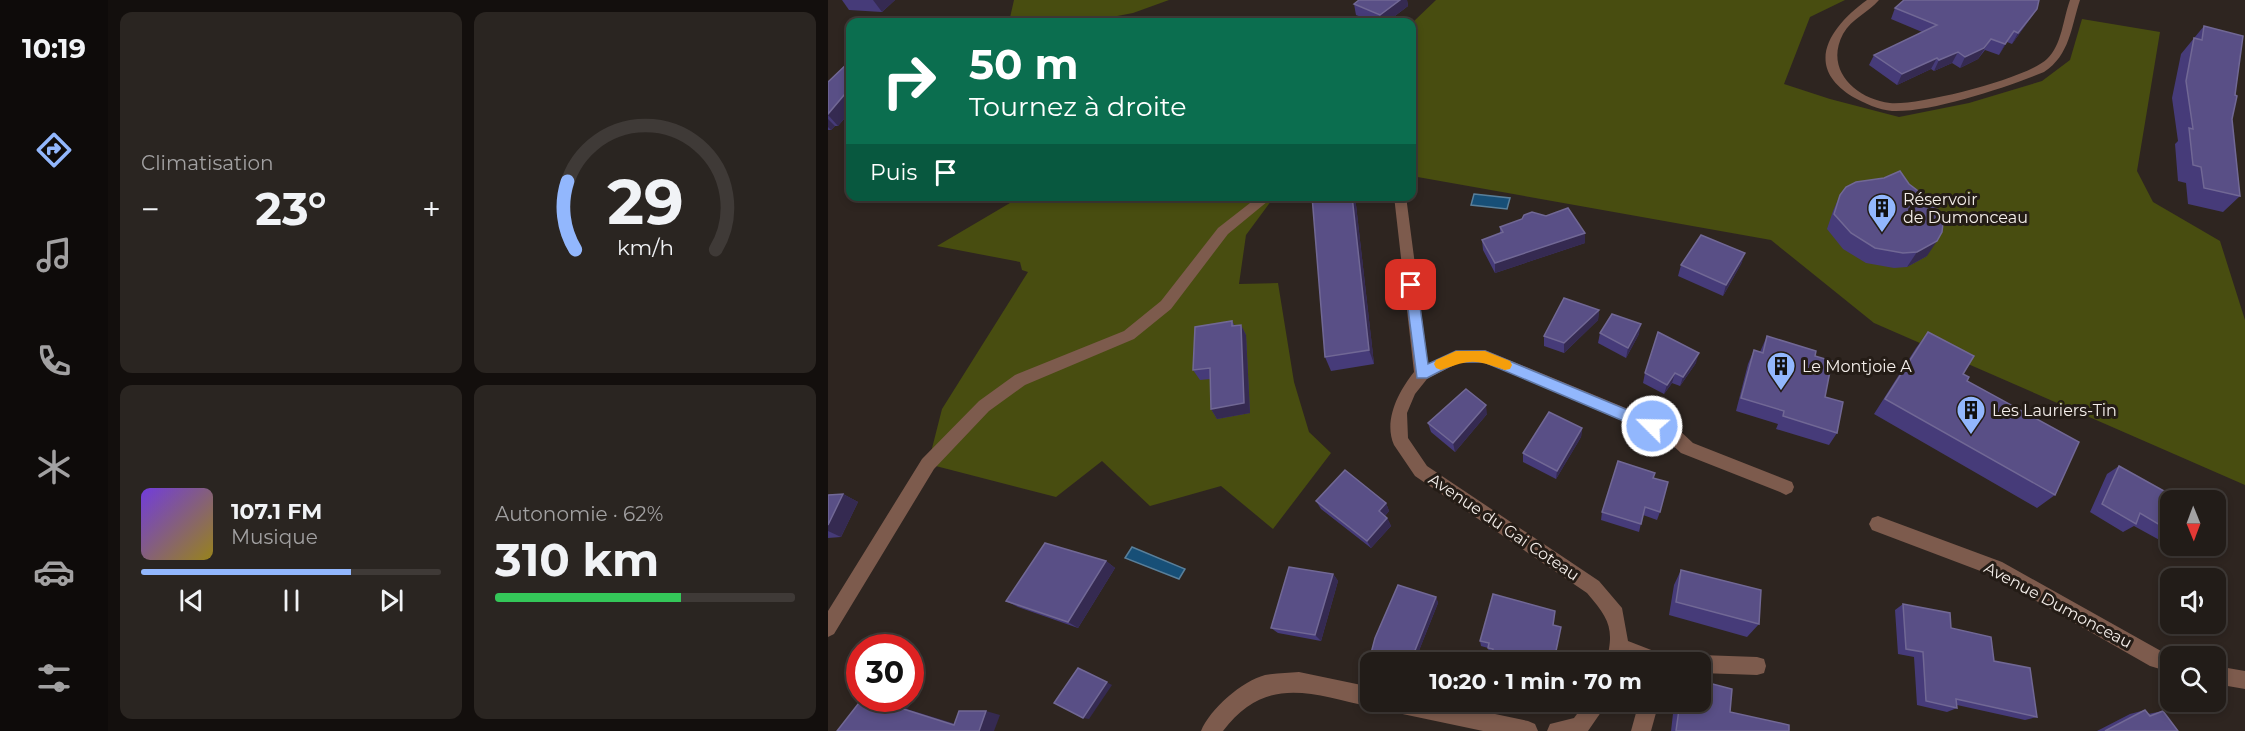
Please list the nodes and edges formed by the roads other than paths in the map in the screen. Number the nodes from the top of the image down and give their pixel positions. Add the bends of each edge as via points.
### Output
1 (1874, 0) edge
2 (2075, 0) edge
3 (1262, 201) edge
4 (1401, 201) edge
5 (1422, 374) junction
6 (1786, 487) dead end
7 (1878, 524) dead end
8 (828, 628) edge
9 (1617, 652) edge
10 (2160, 660) edge
11 (1711, 664) edge
12 (1757, 666) dead end
13 (2226, 677) edge
14 (2245, 680) edge
15 (1360, 695) edge
16 (1440, 712) edge
17 (1590, 712) edge
18 (1646, 712) edge
19 (1211, 731) edge
20 (1528, 731) edge
21 (1557, 731) edge
22 (1641, 731) edge

1 - 2 street via 1846,22 1832,46 1831,68 1844,86 1866,99 1892,107 1918,105 2022,78 2049,64 2066,38
3 - 8 street via 1223,231 1166,305 1129,335 1020,380 984,405 928,464
4 - 5 street
5 - 6 street, Avenue du Gai Coteau via 1456,357 1485,356 1672,435 1687,448
5 - 9 street, Avenue du Gai Coteau via 1409,390 1399,413 1400,440 1421,471 1593,587 1616,614
7 - 10 street, Avenue Dumonceau via 1996,568
11 - 12 street
13 - 14 street
15 - 19 street via 1299,682 1265,686 1229,707
16 - 20 street
17 - 21 street via 1579,727
18 - 22 street

